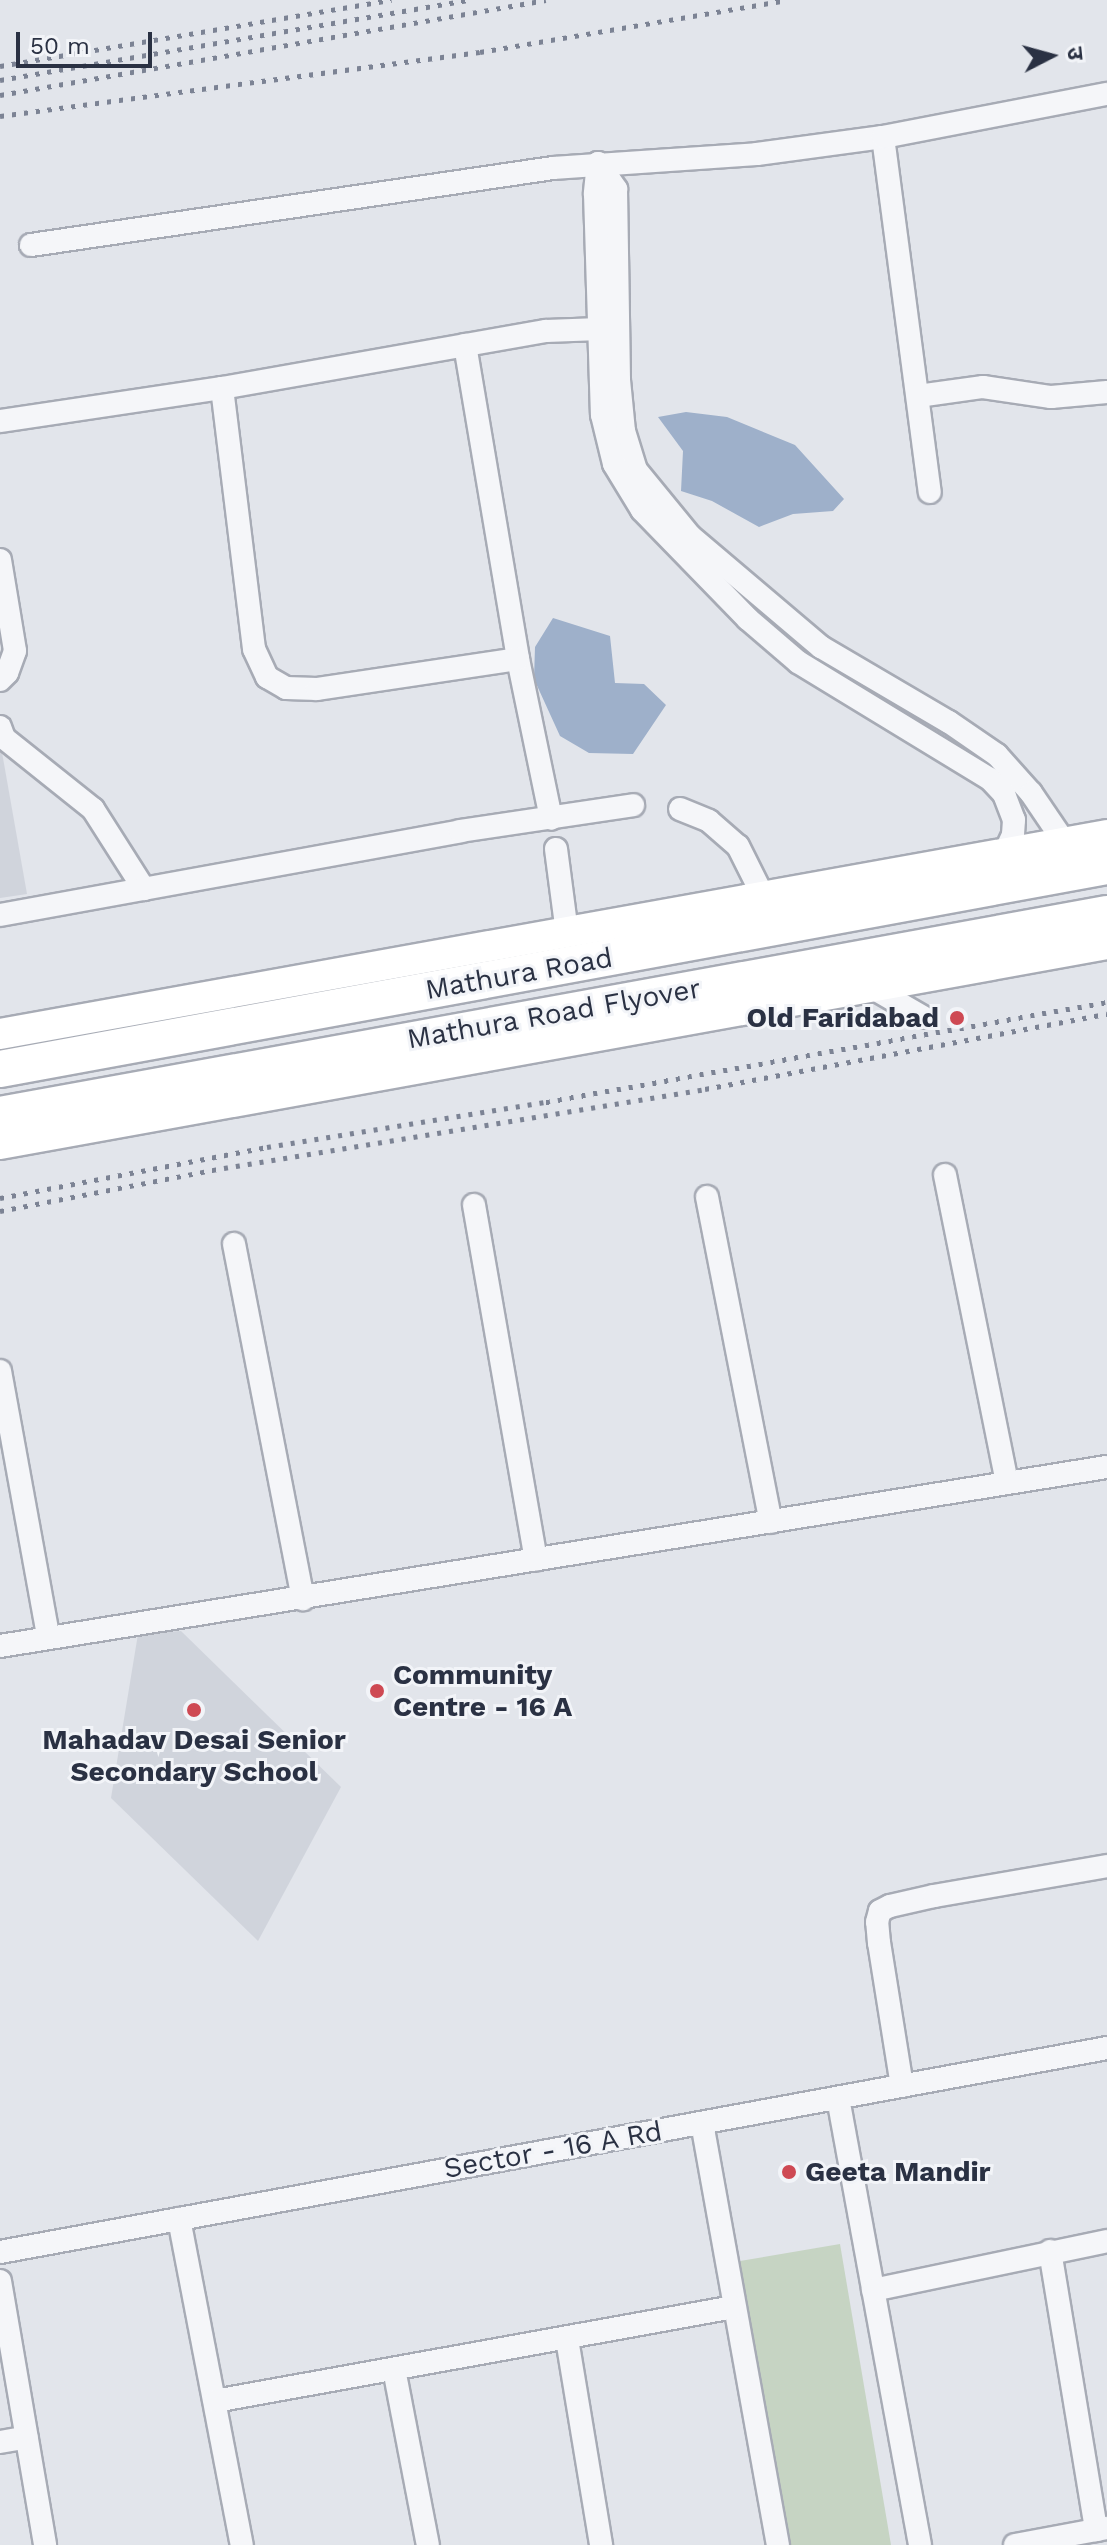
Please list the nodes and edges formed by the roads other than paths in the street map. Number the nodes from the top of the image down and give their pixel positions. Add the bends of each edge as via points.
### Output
1 (1107, 94) edge
2 (883, 137) junction
3 (598, 163) junction
4 (31, 245) dead end
5 (600, 329) junction
6 (465, 345) junction
7 (222, 388) junction
8 (1107, 392) edge
9 (918, 396) junction
10 (0, 421) edge
11 (930, 492) dead end
12 (0, 560) edge
13 (518, 659) junction
14 (0, 680) edge
15 (0, 727) edge
16 (633, 805) dead end
17 (680, 809) dead end
18 (551, 819) junction
19 (1107, 835) edge
20 (1065, 843) junction
21 (556, 849) dead end
22 (1004, 854) junction
23 (1107, 855) edge
24 (1107, 866) edge
25 (1038, 879) junction
26 (144, 889) junction
27 (763, 896) junction
28 (1107, 914) edge
29 (0, 915) edge
30 (567, 932) junction
31 (1107, 944) edge
32 (871, 987) junction
33 (923, 1017) dead end
34 (0, 1034) edge
35 (0, 1069) edge
36 (0, 1115) edge
37 (0, 1144) edge
38 (945, 1175) dead end
39 (707, 1197) dead end
40 (474, 1205) dead end
41 (234, 1244) dead end
42 (0, 1371) edge
43 (1107, 1467) edge
44 (1007, 1483) junction
45 (771, 1522) junction
46 (536, 1560) junction
47 (303, 1599) junction
48 (48, 1636) junction
49 (0, 1646) edge
50 (1107, 1866) edge
51 (1107, 2048) edge
52 (902, 2086) junction
53 (838, 2098) junction
54 (702, 2123) junction
55 (179, 2219) junction
56 (1107, 2241) edge
57 (1050, 2251) junction
58 (0, 2252) edge
59 (0, 2281) edge
60 (873, 2290) junction
61 (734, 2307) junction
62 (567, 2339) junction
63 (394, 2369) junction
64 (215, 2401) junction
65 (27, 2437) junction
66 (0, 2442) edge
67 (1101, 2529) edge
68 (1059, 2541) edge
69 (45, 2545) edge
70 (242, 2545) edge
71 (428, 2545) edge
72 (601, 2545) edge
73 (778, 2545) edge
74 (920, 2545) edge
75 (1015, 2545) edge

1 - 2 street
2 - 3 street via 757,154
2 - 9 street
3 - 4 street
3 - 5 street
3 - 20 street via 616,189 619,380 624,431 636,470 690,536 821,647 997,755
5 - 6 street via 546,331
5 - 22 street via 602,415 614,464 642,510 748,619 798,662 990,779 1004,794 1014,820
6 - 7 street
6 - 13 street
7 - 10 street
7 - 13 street via 254,649 267,677 286,688 317,689
8 - 9 street via 1069,398 983,387
9 - 11 street
12 - 14 street via 15,651
13 - 18 street
15 - 26 street via 4,738 93,809
16 - 18 street
17 - 27 street via 709,821 738,846
18 - 26 street
19 - 20 main road
20 - 22 main road
21 - 30 street
22 - 27 main road
23 - 25 highway
24 - 25 highway
25 - 35 highway, Mathura Road
26 - 29 street
27 - 30 main road
28 - 36 highway, Mathura Road Flyover
30 - 34 main road
31 - 32 main road
32 - 33 street
32 - 37 main road
38 - 44 street
39 - 45 street
40 - 46 street
41 - 47 street
42 - 48 street
43 - 44 street
44 - 45 street
45 - 46 street
46 - 47 street
47 - 48 street
48 - 49 street
50 - 52 street via 934,1896 880,1911 879,1943
51 - 52 street, Sector - 16 A Rd
52 - 53 street, Sector - 16 A Rd
53 - 54 street, Sector - 16 A Rd
53 - 60 street
54 - 55 street, Sector - 16 A Rd
54 - 61 street
55 - 58 street, Sector - 16 A Rd
55 - 64 street
56 - 57 street
57 - 60 street
57 - 67 street
59 - 65 street
60 - 74 street
61 - 62 street
61 - 73 street
62 - 63 street
62 - 72 street
63 - 64 street
63 - 71 street
64 - 70 street
65 - 66 street
65 - 69 street
67 - 68 street
68 - 75 street

